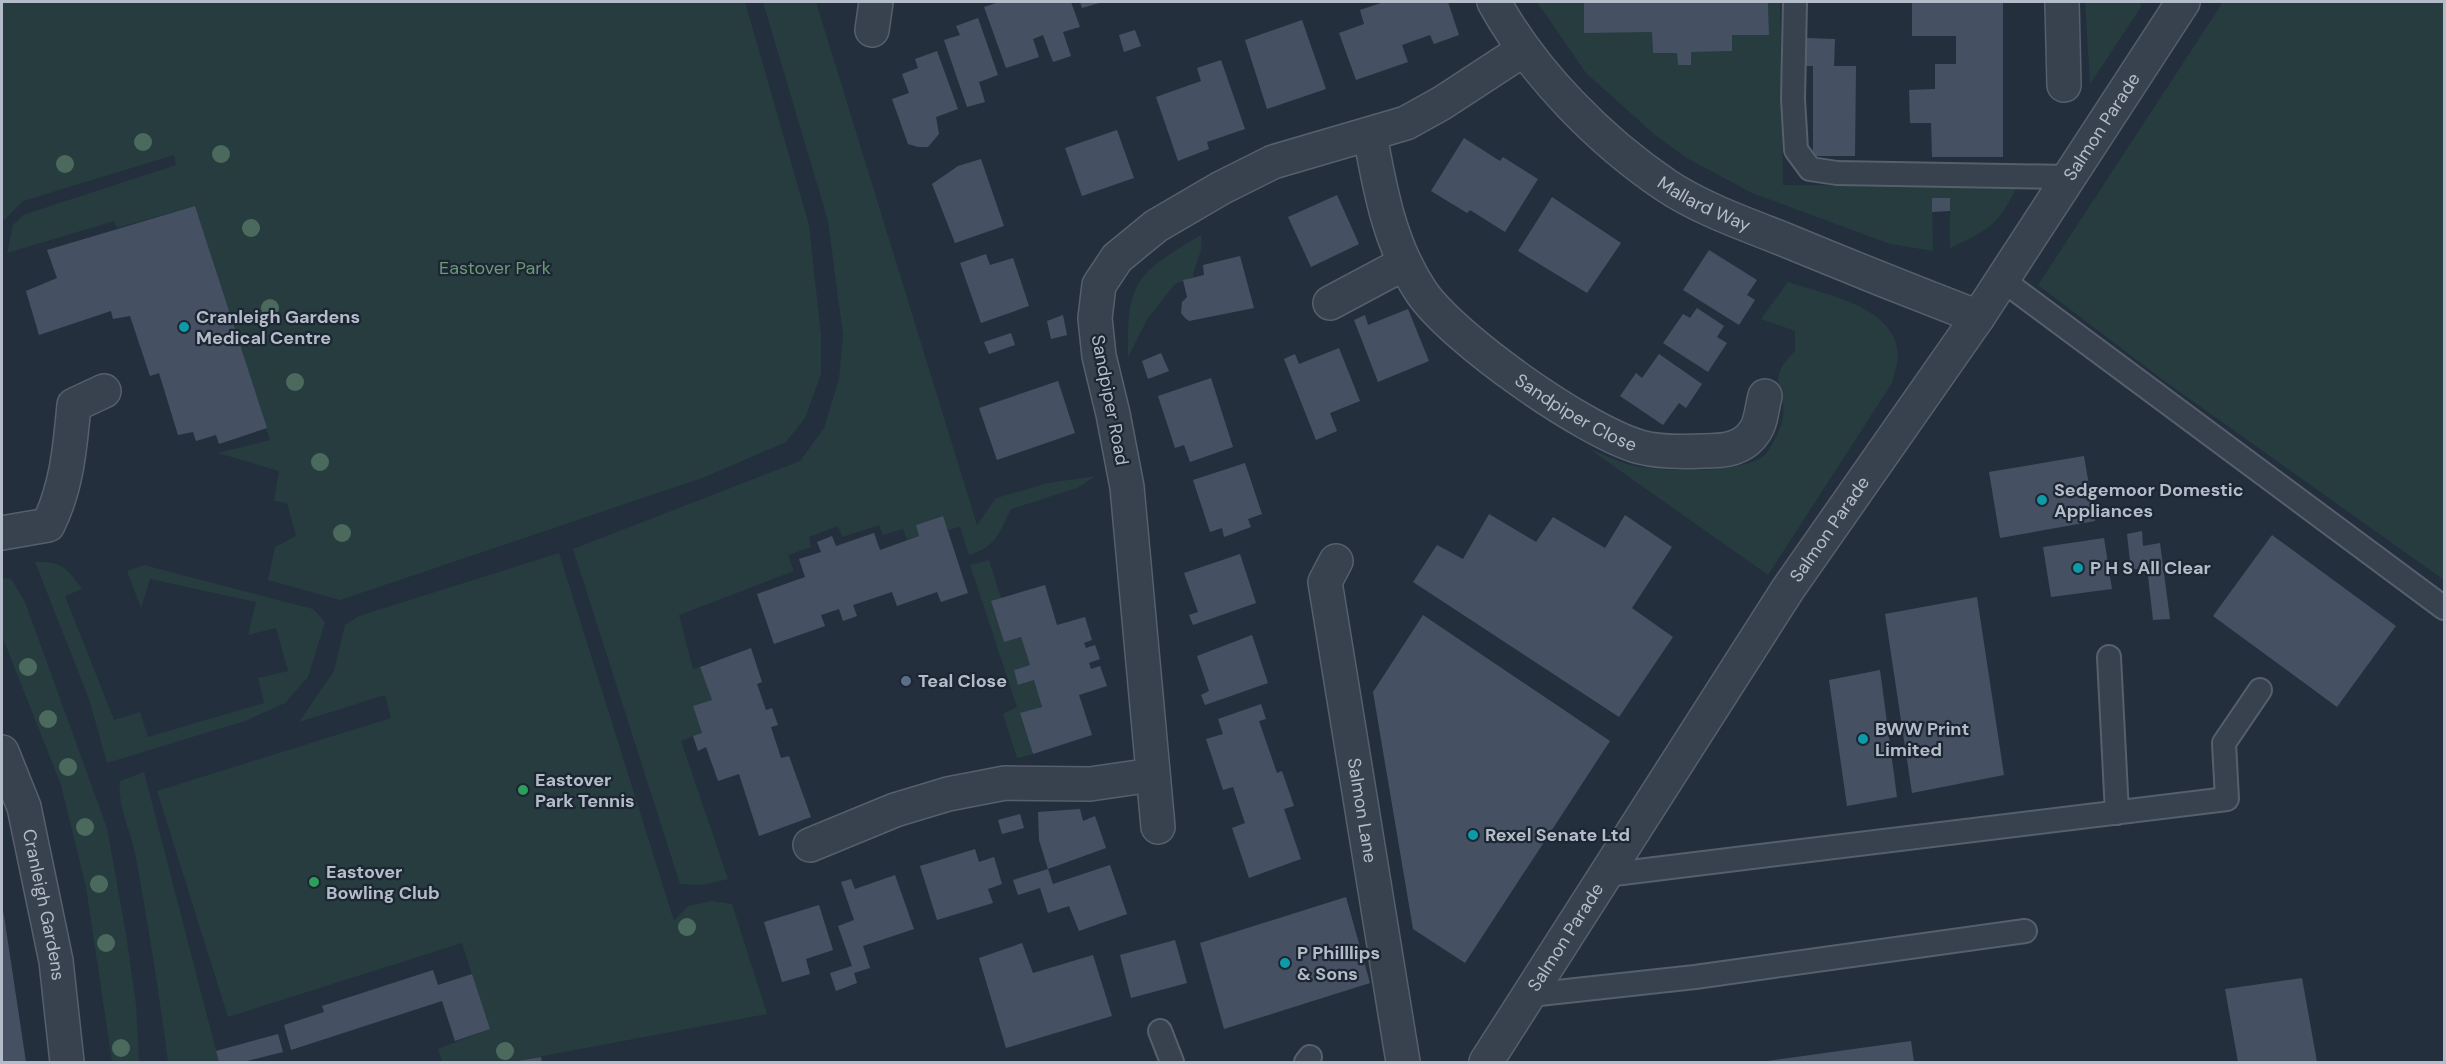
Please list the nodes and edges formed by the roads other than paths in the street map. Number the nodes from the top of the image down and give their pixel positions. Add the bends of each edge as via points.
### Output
1 (1494, 2) edge
2 (1795, 2) edge
3 (2062, 2) edge
4 (2183, 2) edge
5 (1523, 50) junction
6 (2064, 85) dead end
7 (1370, 135) junction
8 (2068, 177) junction
9 (1404, 263) junction
10 (2001, 279) junction
11 (1330, 303) dead end
12 (1978, 317) junction
13 (104, 391) dead end
14 (1765, 396) dead end
15 (2, 533) edge
16 (1336, 561) dead end
17 (2445, 608) edge
18 (2109, 657) dead end
19 (2260, 690) dead end
20 (2, 752) edge
21 (1152, 775) junction
22 (2117, 813) junction
23 (1158, 827) dead end
24 (810, 845) dead end
25 (1606, 875) junction
26 (2025, 931) dead end
27 (1530, 995) junction
28 (1160, 1031) dead end
29 (67, 1062) edge
30 (1172, 1062) edge
31 (1403, 1062) edge
32 (1486, 1062) edge

1 - 5 street, Mallard Way
2 - 8 lane via 1796,150 1810,169 1838,173
3 - 6 street
4 - 8 street, Salmon Parade
5 - 7 street, Sandpiper Road via 1442,103 1406,123
5 - 12 street, Mallard Way via 1557,92 1668,186 1738,221
7 - 9 street, Sandpiper Close via 1390,230
7 - 21 street, Sandpiper Road via 1273,162 1221,188 1156,226 1117,258 1099,285 1095,318 1099,356 1127,487
8 - 10 street, Salmon Parade
9 - 11 street
9 - 14 street, Sandpiper Close via 1423,294 1452,327 1586,423 1640,447 1683,452 1733,450 1755,431
10 - 12 street, Salmon Parade
10 - 17 lane
12 - 25 street, Salmon Parade via 1788,589
13 - 15 street via 74,405 68,466 59,503 48,525
16 - 31 street, Salmon Lane via 1325,582
18 - 22 lane
19 - 22 lane via 2224,743 2227,800
20 - 29 street, Cranleigh Gardens via 24,807 52,939
21 - 23 street, Sandpiper Road
21 - 24 street via 1090,784 1005,783 948,794 895,810
22 - 25 lane
25 - 27 street, Salmon Parade
26 - 27 lane via 1695,977
27 - 32 street, Salmon Parade
28 - 30 lane

